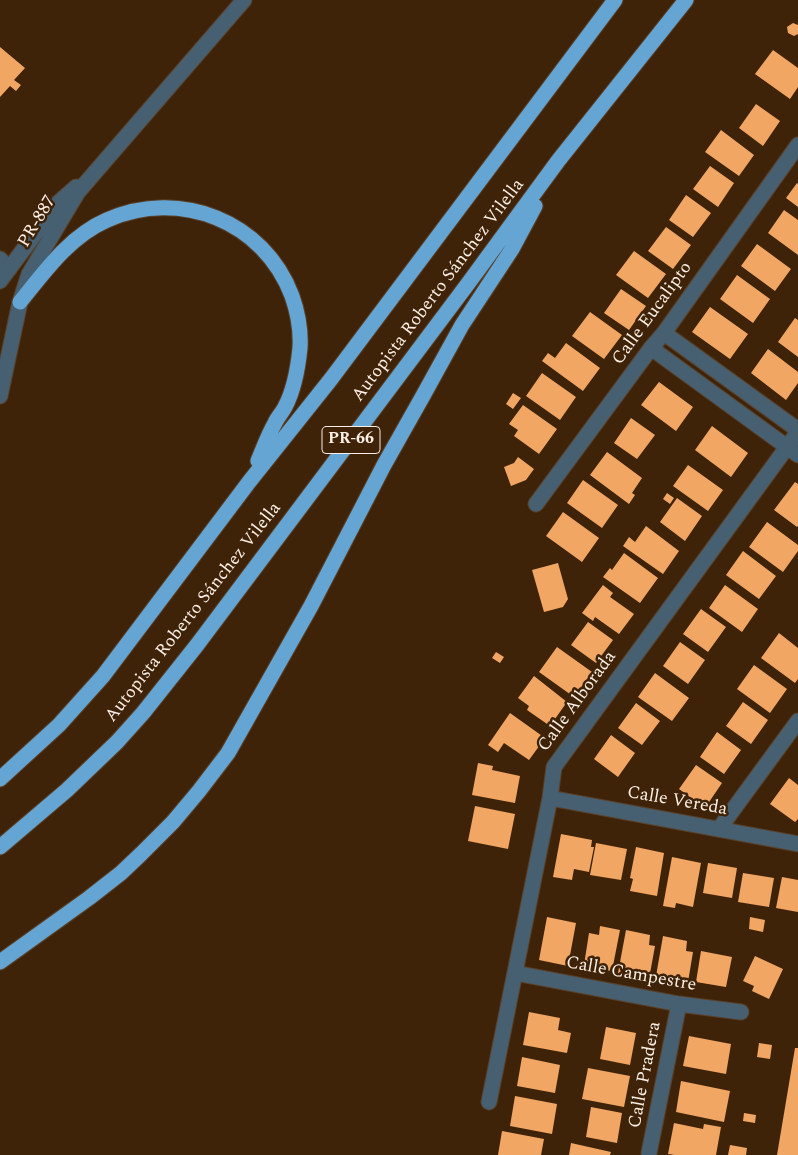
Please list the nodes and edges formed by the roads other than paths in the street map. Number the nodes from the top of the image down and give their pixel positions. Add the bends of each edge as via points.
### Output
1 (244, 0) edge
2 (615, 0) edge
3 (682, 6) edge
4 (798, 145) edge
5 (558, 161) junction
6 (103, 163) junction
7 (5, 264) edge
8 (0, 281) edge
9 (20, 302) junction
10 (664, 332) junction
11 (651, 348) junction
12 (0, 396) edge
13 (798, 431) edge
14 (793, 451) edge
15 (249, 482) junction
16 (536, 504) dead end
17 (798, 721) edge
18 (0, 779) edge
19 (550, 798) junction
20 (719, 829) junction
21 (798, 844) edge
22 (0, 847) edge
23 (0, 962) edge
24 (515, 973) junction
25 (679, 1004) junction
26 (741, 1012) dead end
27 (489, 1102) dead end
28 (649, 1153) dead end

1 - 6 street, PR-887
2 - 15 highway, Autopista Roberto Sánchez Vilella / PR-66 via 337,371
3 - 5 highway, Autopista Roberto Sánchez Vilella / PR-66
4 - 10 street, Calle Eucalipto
5 - 22 highway, Autopista Roberto Sánchez Vilella / PR-66 via 143,713 68,790
5 - 23 highway via 512,249 462,325 228,753 173,822 121,873
6 - 7 street, PR-887 via 59,202
6 - 9 street, PR-887 via 78,192 29,274
7 - 8 street, PR-887
9 - 12 street, PR-887
9 - 15 highway via 52,262 74,242 91,228 123,213 181,208 213,216 247,235 263,249 288,285 299,324 300,347 292,390
10 - 11 street, Calle Eucalipto
10 - 13 street
11 - 14 street
11 - 16 street, Calle Eucalipto
13 - 14 street, Calle Alborada
14 - 19 street, Calle Alborada via 554,767
15 - 18 highway, Autopista Roberto Sánchez Vilella / PR-66 via 103,676 59,725
17 - 20 street
19 - 20 street, Calle Vereda
19 - 24 street, Calle Alborada
20 - 21 street, Calle Vereda
24 - 25 street, Calle Campestre
24 - 27 street, Calle Alborada
25 - 26 street, Calle Campestre
25 - 28 street, Calle Pradera

